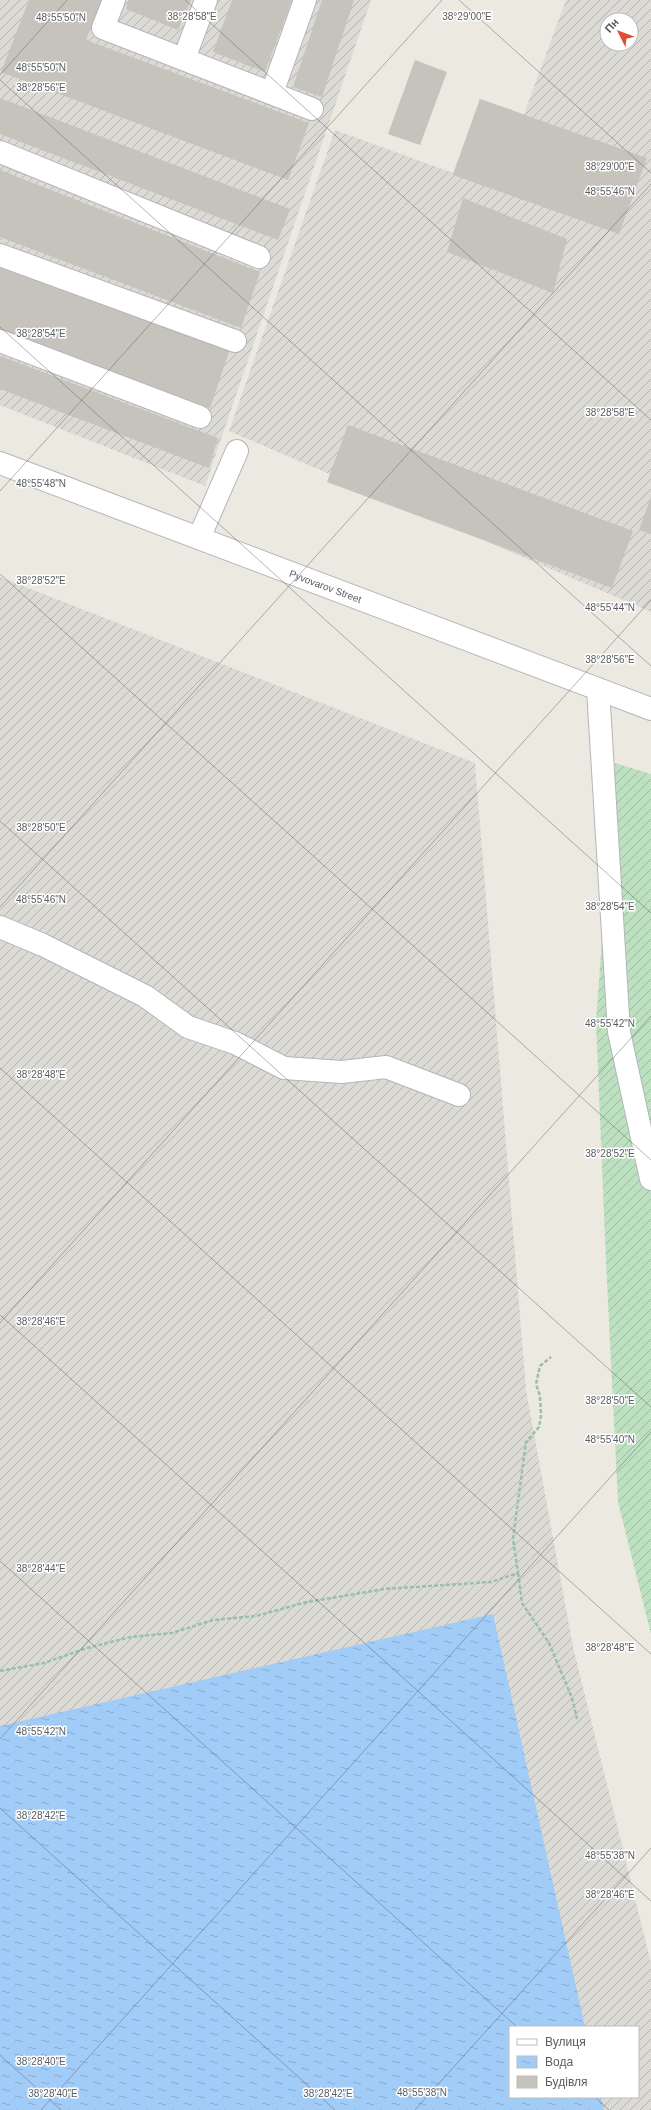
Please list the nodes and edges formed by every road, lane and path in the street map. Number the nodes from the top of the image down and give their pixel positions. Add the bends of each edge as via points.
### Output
1 (114, 0) edge
2 (206, 0) edge
3 (305, 0) edge
4 (184, 60) junction
5 (272, 94) junction
6 (312, 109) dead end
7 (0, 152) edge
8 (0, 255) edge
9 (260, 257) dead end
10 (0, 341) edge
11 (235, 341) dead end
12 (200, 417) dead end
13 (237, 451) dead end
14 (0, 463) edge
15 (199, 538) junction
16 (598, 689) junction
17 (651, 709) edge
18 (0, 927) edge
19 (460, 1095) dead end
20 (651, 1179) edge
21 (551, 1357) dead end
22 (518, 1573) junction
23 (0, 1671) edge
24 (577, 1719) dead end

1 - 4 street via 103,28
2 - 4 street
3 - 5 street
4 - 5 street
5 - 6 street
7 - 9 street
8 - 11 street
10 - 12 street
13 - 15 street
14 - 15 street, Pyvovarov Street
15 - 16 street, Pyvovarov Street
16 - 17 street, Pyvovarov Street
16 - 20 street via 619,1032
18 - 19 street via 43,944 145,996 188,1027 235,1043 284,1068 342,1072 386,1067
21 - 22 path via 540,1366 536,1384 540,1396 539,1427 526,1442 513,1540
22 - 23 path via 491,1582 384,1588 307,1602 256,1616 213,1620 172,1633 131,1637 44,1662
22 - 24 path via 522,1603 549,1643 572,1698

